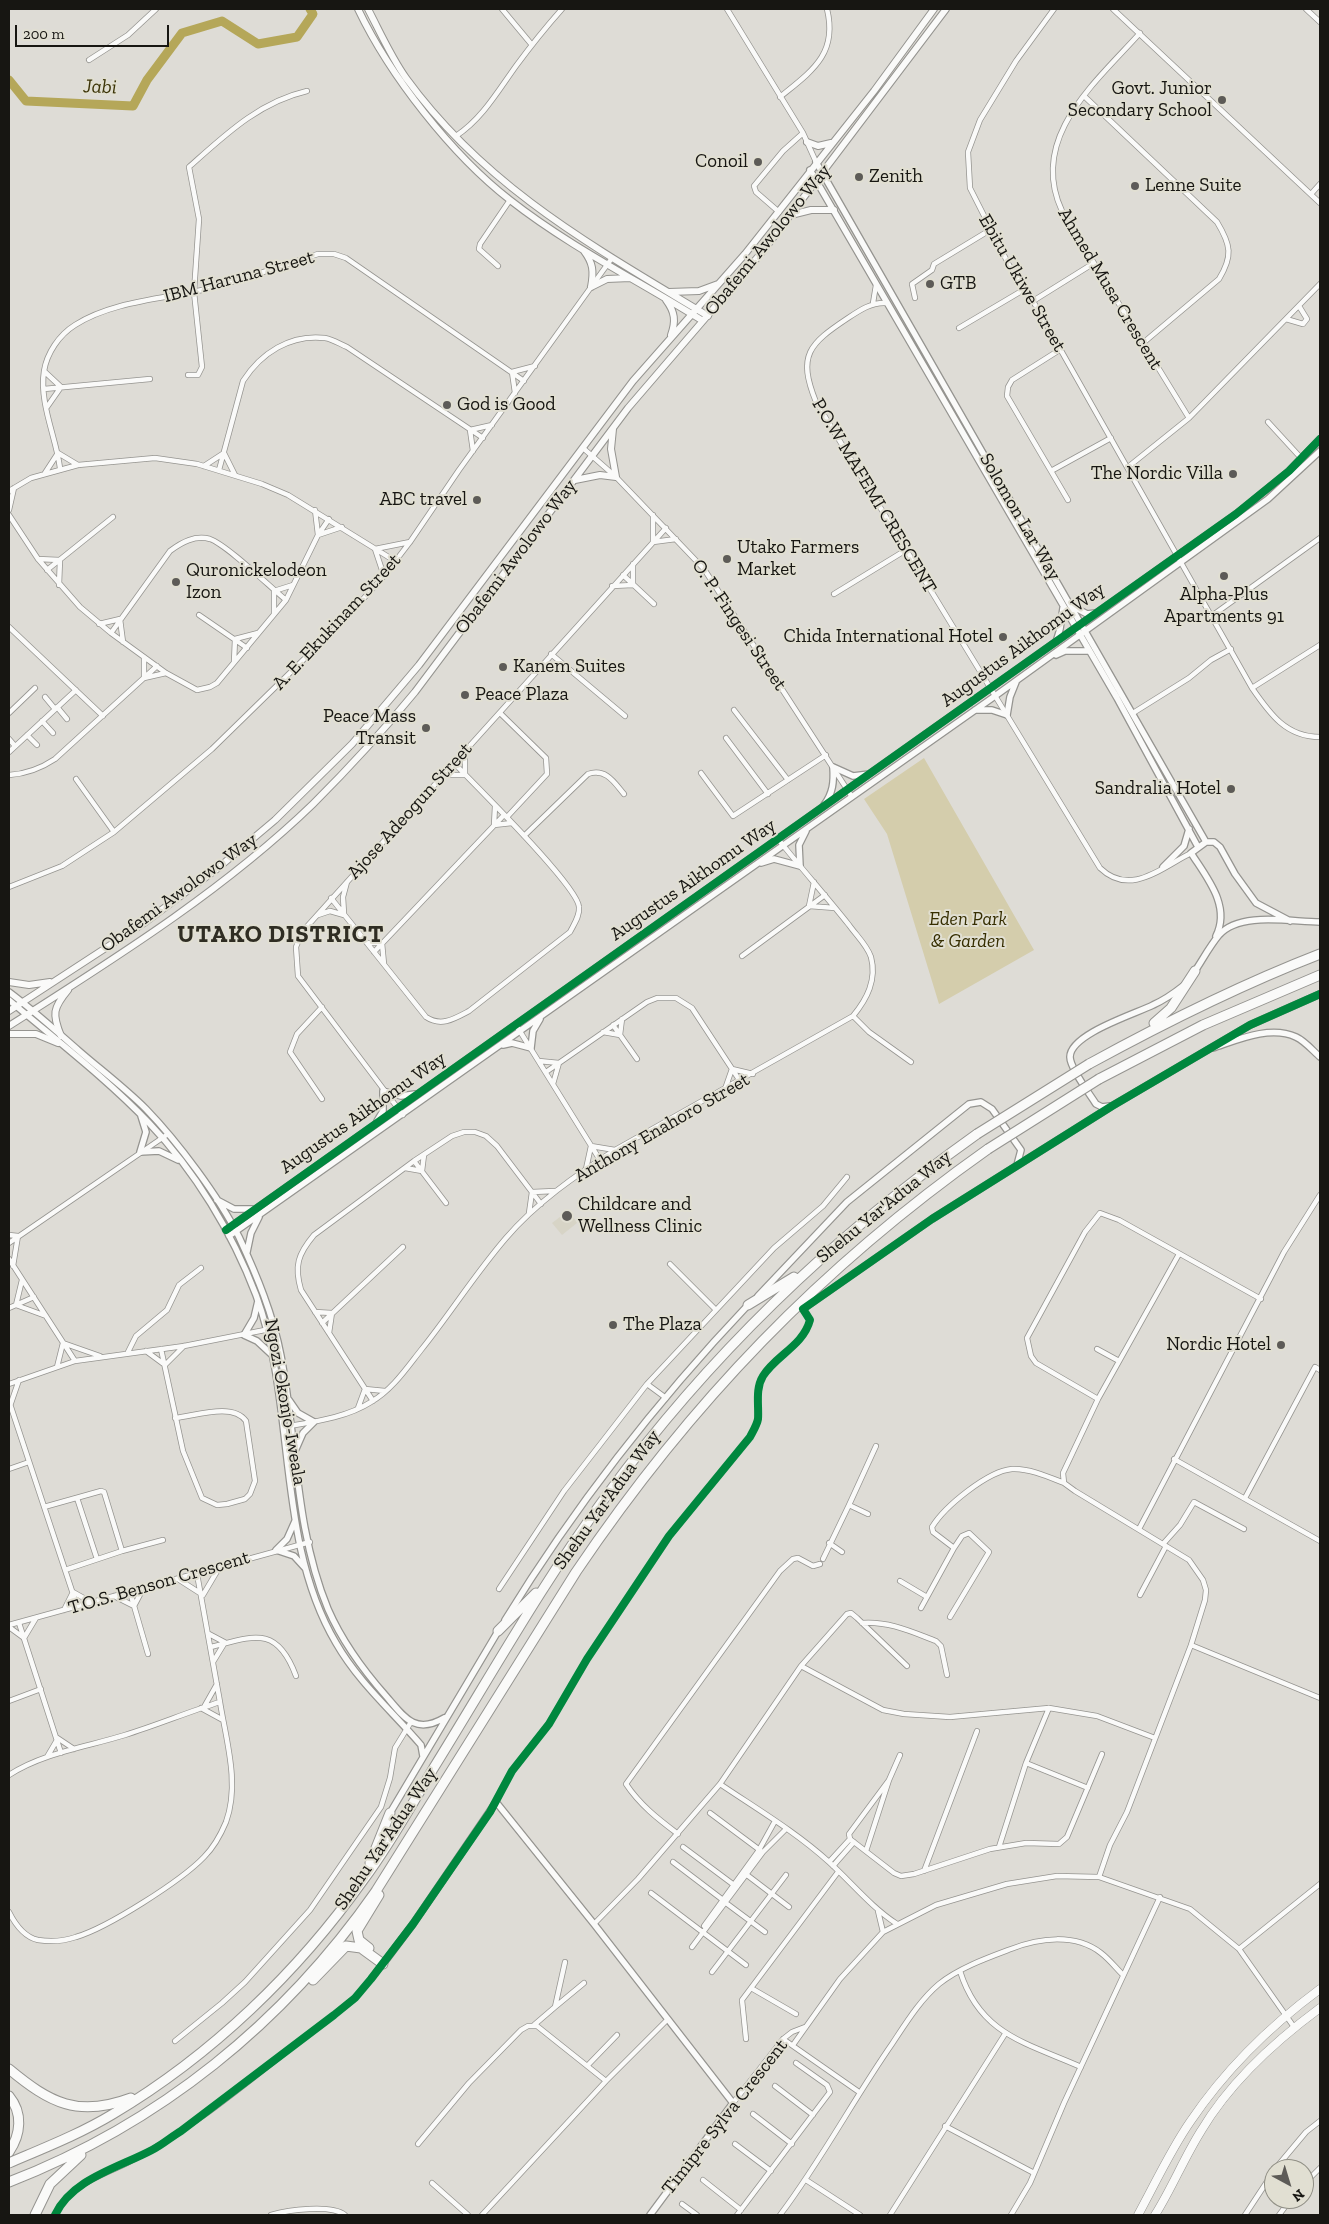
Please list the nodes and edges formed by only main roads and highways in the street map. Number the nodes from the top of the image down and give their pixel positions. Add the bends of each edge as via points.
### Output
1 (358, 9) edge
2 (368, 9) edge
3 (932, 9) edge
4 (946, 9) edge
5 (394, 64) junction
6 (807, 142) road end
7 (832, 143) junction
8 (834, 210) road end
9 (791, 215) junction
10 (581, 247) junction
11 (610, 261) junction
12 (632, 278) junction
13 (721, 282) junction
14 (665, 294) junction
15 (694, 312) junction
16 (705, 318) junction
17 (670, 337) junction
18 (613, 428) junction
19 (574, 481) junction
20 (1320, 954) edge
21 (1195, 971) road end
22 (1320, 974) edge
23 (54, 981) junction
24 (9, 982) edge
25 (71, 985) junction
26 (9, 1011) edge
27 (9, 1026) edge
28 (9, 1034) edge
29 (61, 1036) road end
30 (58, 1043) road end
31 (1115, 1049) junction
32 (817, 1261) junction
33 (748, 1305) road end
34 (802, 1309) road end
35 (764, 1337) junction
36 (556, 1570) junction
37 (498, 1631) road end
38 (390, 1812) road end
39 (385, 1878) junction
40 (364, 1880) junction
41 (1320, 1989) edge
42 (290, 1996) junction
43 (1320, 2008) edge
44 (9, 2069) edge
45 (148, 2091) junction
46 (9, 2096) edge
47 (92, 2146) junction
48 (9, 2152) edge
49 (9, 2163) edge
50 (9, 2182) edge
51 (35, 2215) edge
52 (1138, 2215) edge
53 (1156, 2215) edge

1 - 5 main road
2 - 5 main road
3 - 7 main road, Obafemi Awolowo Way
4 - 9 main road, Obafemi Awolowo Way
5 - 10 main road via 400,81 448,140 510,200
5 - 11 main road via 477,160 516,193
6 - 7 main road via 818,146
7 - 13 main road, Obafemi Awolowo Way
8 - 9 main road via 811,210
9 - 16 main road, Obafemi Awolowo Way
10 - 11 main road
10 - 12 main road via 592,263 591,287 607,279
11 - 12 main road
11 - 14 main road
12 - 14 main road
13 - 14 main road via 699,291
13 - 15 main road, Obafemi Awolowo Way
14 - 15 main road
14 - 17 main road via 675,317
15 - 16 main road
15 - 17 main road, Obafemi Awolowo Way
16 - 18 main road, Obafemi Awolowo Way via 650,379
17 - 23 main road, Obafemi Awolowo Way via 622,395 419,665 336,761 275,820 218,868 144,923
18 - 19 main road, Obafemi Awolowo Way
18 - 19 main road via 611,449 616,477 600,475
19 - 25 main road, Obafemi Awolowo Way via 410,698 313,804 194,902
20 - 31 highway, Shehu Yar'Adua Way via 1221,996
21 - 31 highway via 1165,1015
22 - 35 highway, Shehu Yar'Adua Way, bridge via 1203,1025 1099,1079 988,1149 872,1237
23 - 24 main road
23 - 26 main road, Obafemi Awolowo Way
25 - 27 main road, Obafemi Awolowo Way
25 - 29 main road via 54,1014
28 - 30 main road via 36,1034
31 - 32 highway, Shehu Yar'Adua Way, bridge via 977,1134 905,1187
32 - 33 highway
32 - 36 highway, Shehu Yar'Adua Way via 741,1335 663,1424 606,1497
34 - 35 highway
35 - 39 highway, Shehu Yar'Adua Way via 687,1424 603,1532
36 - 37 highway
36 - 40 highway, Shehu Yar'Adua Way
38 - 40 highway
39 - 42 highway, Shehu Yar'Adua Way via 344,1934
39 - 42 highway via 374,1906 358,1928 357,1936 384,1962 361,1948 346,1946 312,1981
40 - 45 highway, Shehu Yar'Adua Way via 316,1940 264,1996 205,2049
41 - 52 main road via 1285,2015 1219,2083 1190,2122
42 - 47 highway, Shehu Yar'Adua Way via 242,2042 179,2093
43 - 53 main road via 1294,2027 1250,2069 1218,2108 1201,2130
44 - 45 highway via 48,2098 75,2107 113,2105
45 - 49 highway, Shehu Yar'Adua Way via 84,2130
46 - 48 highway via 19,2122 18,2135
47 - 50 highway, Shehu Yar'Adua Way
47 - 51 highway via 50,2184

